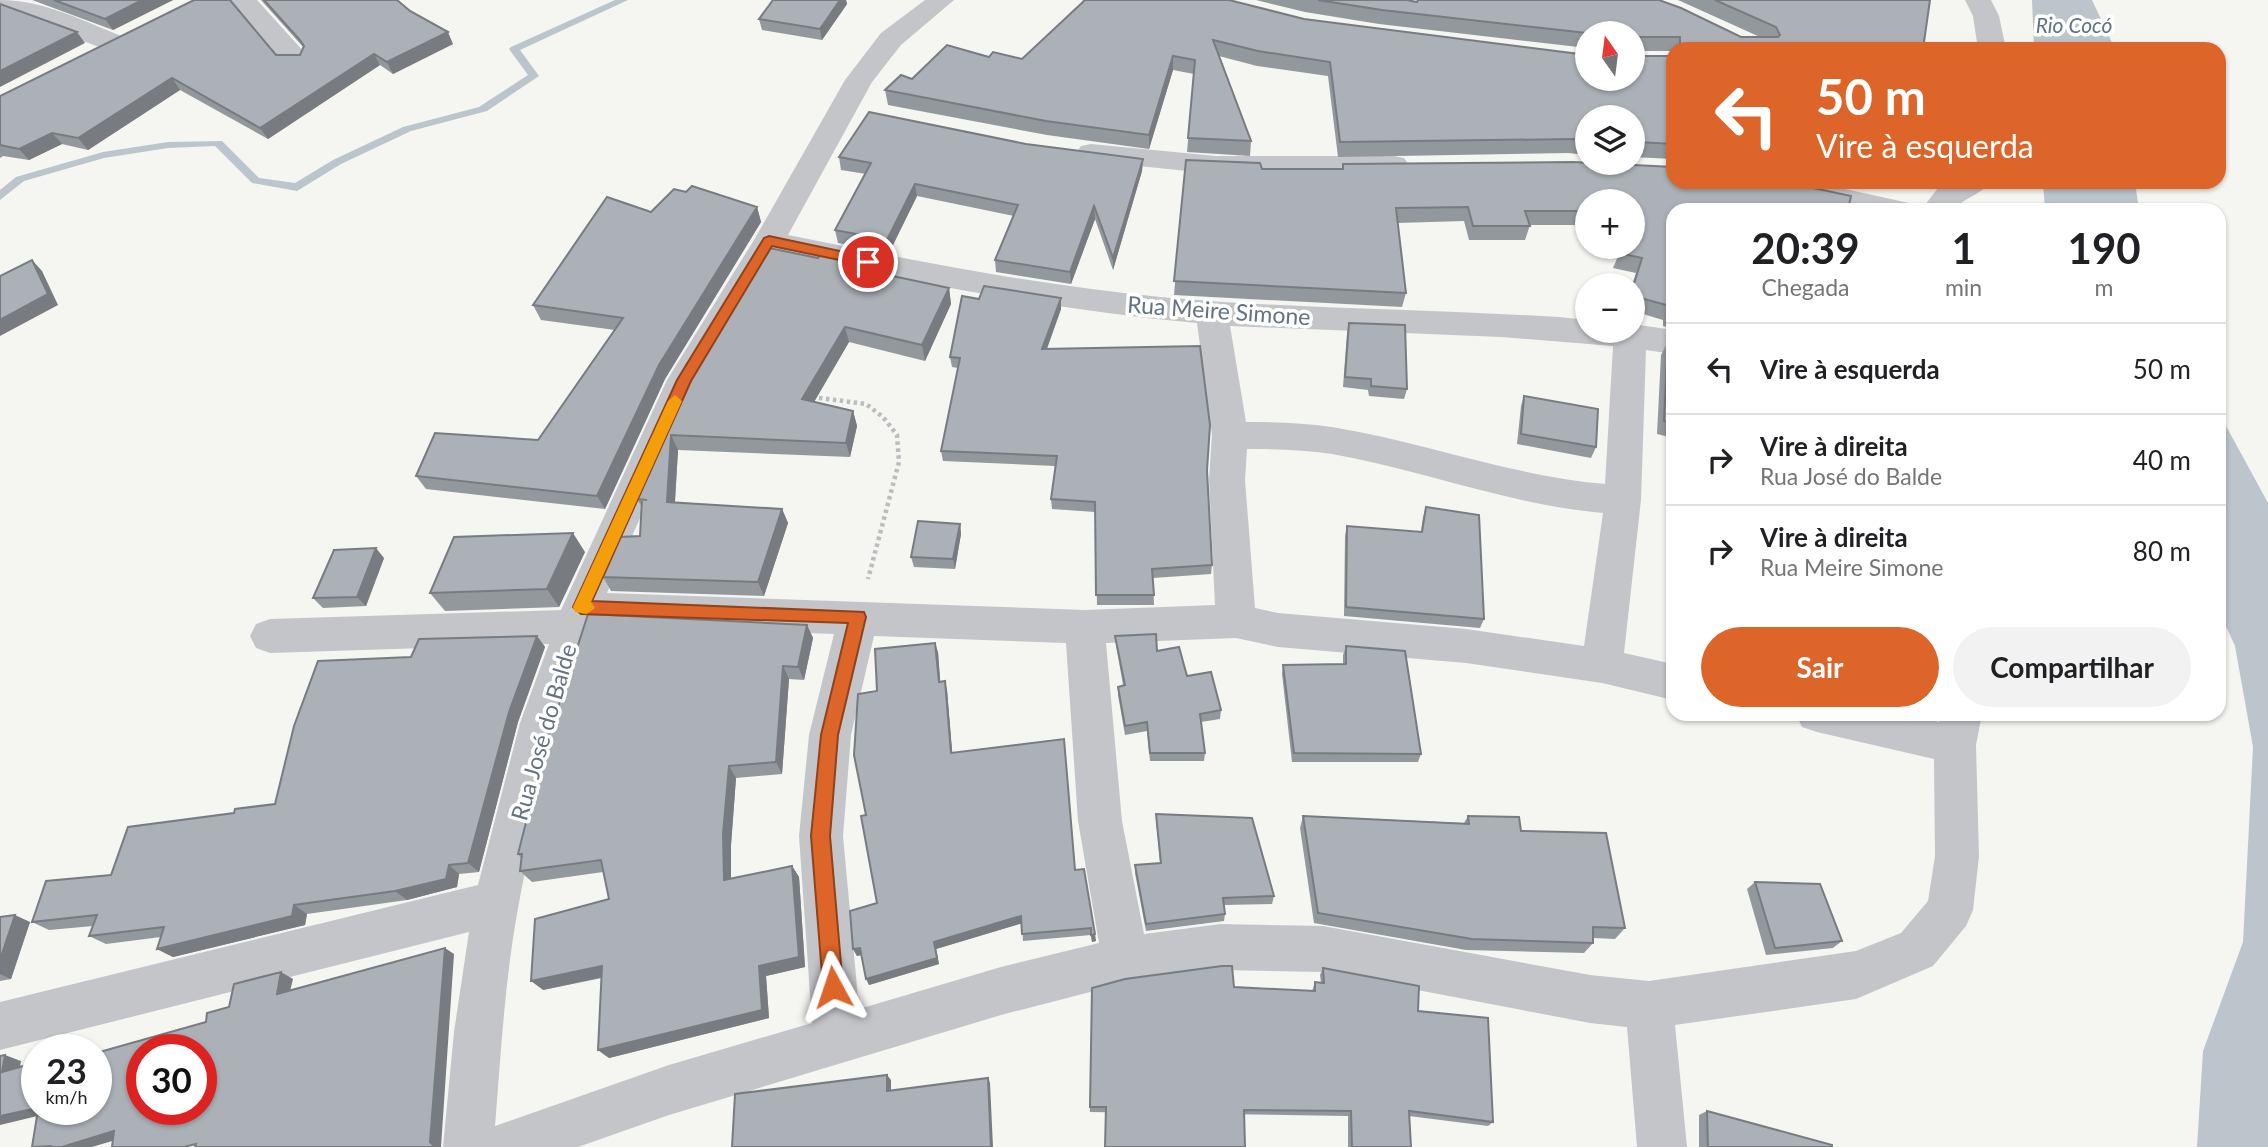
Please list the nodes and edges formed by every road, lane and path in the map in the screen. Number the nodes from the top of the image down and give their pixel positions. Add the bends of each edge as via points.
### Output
1 (243, 0) edge
2 (941, 0) edge
3 (1978, 0) edge
4 (0, 1) edge
5 (1991, 42) edge
6 (295, 59) edge
7 (80, 61) edge
8 (1067, 150) edge
9 (1428, 164) edge
10 (1800, 189) edge
11 (1961, 189) edge
12 (1865, 203) edge
13 (1942, 203) edge
14 (769, 241) junction
15 (1212, 313) junction
16 (1575, 332) edge
17 (1645, 337) edge
18 (1666, 340) edge
19 (1630, 343) edge
20 (801, 395) edge
21 (1230, 435) junction
22 (1623, 500) junction
23 (577, 617) junction
24 (858, 617) junction
25 (1236, 621) junction
26 (1085, 627) junction
27 (270, 636) dead end
28 (1602, 666) junction
29 (1666, 680) edge
30 (1878, 721) edge
31 (1958, 730) edge
32 (496, 903) junction
33 (1125, 960) junction
34 (1649, 1005) junction
35 (0, 1026) edge
36 (837, 1038) junction
37 (468, 1147) edge
38 (506, 1147) edge
39 (1662, 1147) edge

1 - 6 street
2 - 14 street, Rua José do Balde via 891,39 859,80 860,110
3 - 5 street
4 - 7 street via 126,37
8 - 9 street via 1216,165
10 - 12 street
11 - 13 street
14 - 15 street, Rua Meire Simone via 1020,290
14 - 23 street, Rua José do Balde via 684,380
15 - 16 street, Rua Meire Simone
15 - 21 street
17 - 18 street, Rua Meire Simone
19 - 22 street
20 - 24 path via 866,404 897,435 899,462
21 - 22 street via 1333,441 1511,485
21 - 25 street via 1227,480
22 - 28 street
23 - 24 street
23 - 27 street
23 - 32 street, Rua José do Balde via 541,723
24 - 26 street
24 - 36 street via 830,735 821,836
25 - 26 street
25 - 28 street via 1278,630 1466,646
26 - 33 street via 1100,821
28 - 29 street
30 - 31 street
31 - 34 street via 1957,856 1950,910 1917,950 1856,975
32 - 35 street
32 - 37 street, Rua José do Balde
33 - 34 street via 1221,947 1323,949 1590,999
33 - 36 street
34 - 39 street
36 - 38 street

